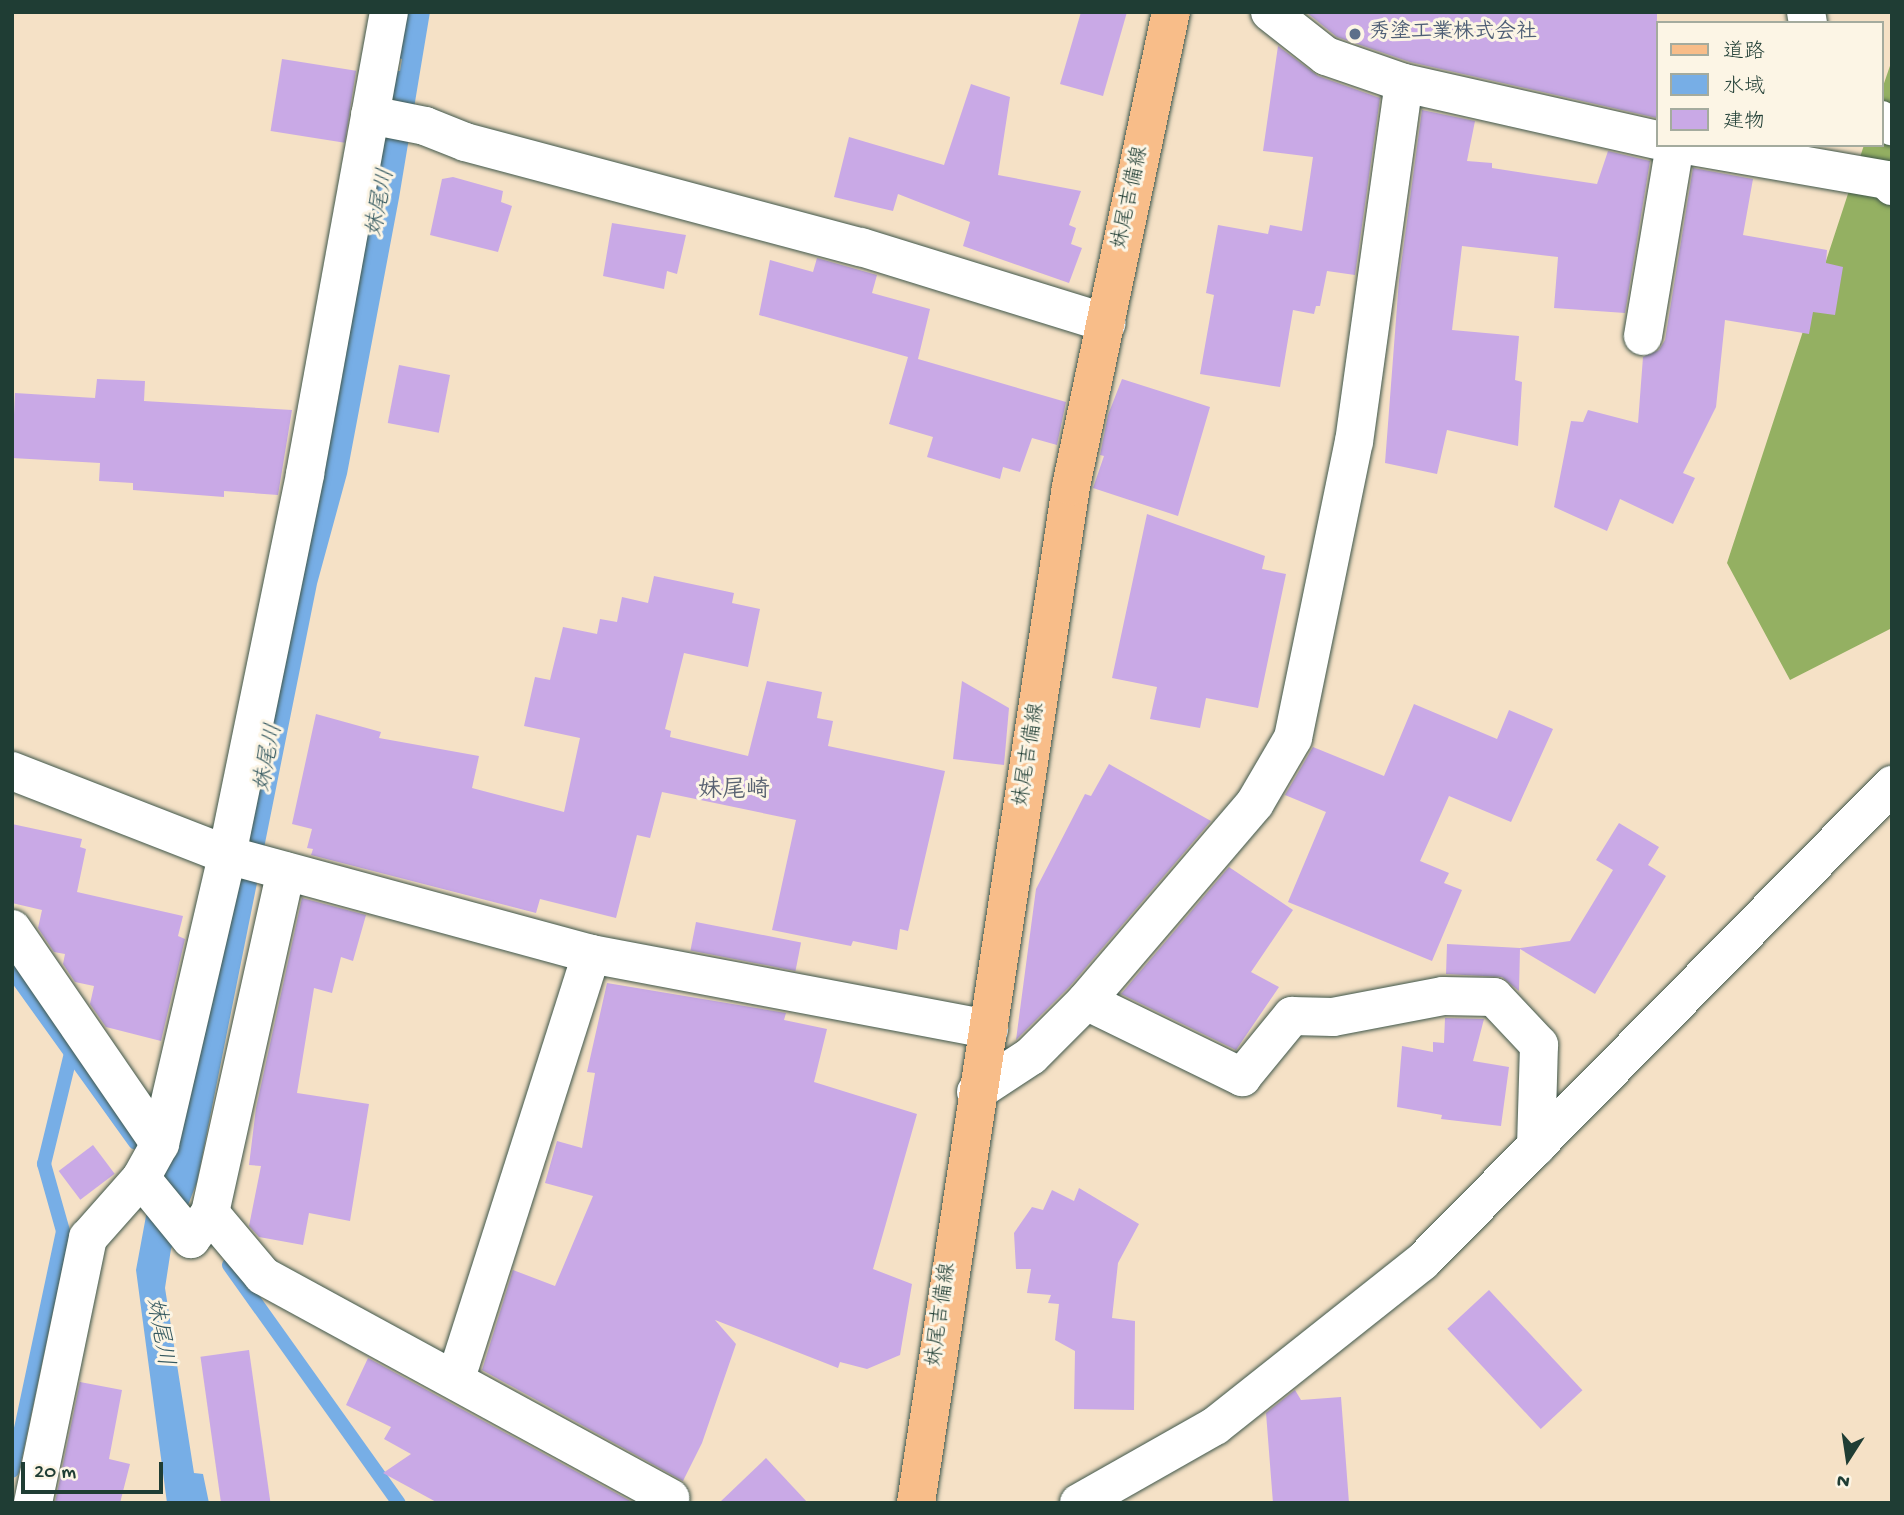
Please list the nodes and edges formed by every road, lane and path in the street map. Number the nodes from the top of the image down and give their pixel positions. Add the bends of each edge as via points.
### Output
1 (389, 12) edge
2 (1171, 12) edge
3 (1270, 12) edge
4 (1404, 83) junction
5 (376, 116) junction
6 (1656, 139) edge
7 (1675, 147) edge
8 (1697, 147) edge
9 (1892, 186) edge
10 (1106, 323) junction
11 (1643, 336) dead end
12 (12, 771) edge
13 (1892, 785) edge
14 (227, 855) junction
15 (276, 868) junction
16 (12, 929) edge
17 (591, 954) junction
18 (1087, 1001) junction
19 (989, 1029) junction
20 (976, 1092) junction
21 (160, 1144) junction
22 (1536, 1147) junction
23 (148, 1186) junction
24 (196, 1221) junction
25 (456, 1378) junction
26 (671, 1498) dead end
27 (33, 1503) edge
28 (916, 1503) edge
29 (1079, 1503) edge

1 - 5 street
2 - 10 main road, 妹尾吉備線
3 - 4 street via 1326,56
4 - 6 street
4 - 18 street via 1354,442 1293,738 1255,803
5 - 10 street via 861,247
5 - 14 street
7 - 11 street
8 - 9 street via 1887,180
10 - 19 main road, 妹尾吉備線 via 1071,486
12 - 14 street
13 - 22 street
14 - 15 street
14 - 21 street
15 - 17 street
15 - 24 street
16 - 21 street
17 - 19 street
17 - 25 street
18 - 20 street via 1031,1056
18 - 22 street via 1242,1077 1292,1016 1333,1017 1443,996 1494,998 1539,1045
19 - 20 main road, 妹尾吉備線
20 - 28 main road, 妹尾吉備線
21 - 23 street
22 - 29 street via 1422,1262 1215,1426
23 - 24 street
23 - 27 street via 88,1238
24 - 25 street via 263,1276
25 - 26 street

